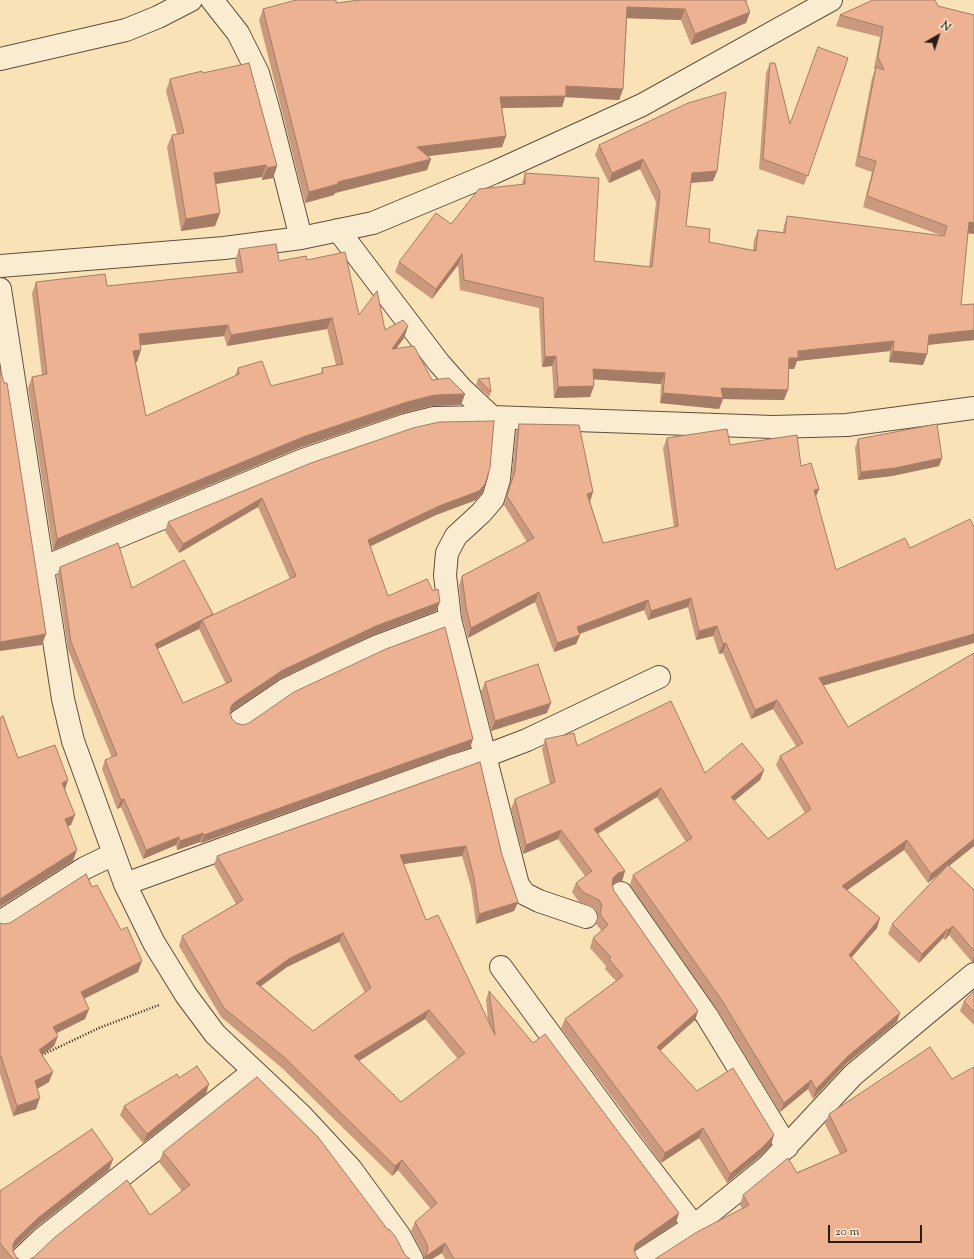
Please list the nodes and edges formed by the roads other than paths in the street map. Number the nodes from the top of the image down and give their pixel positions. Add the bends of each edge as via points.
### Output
1 (191, 0) edge
2 (212, 0) edge
3 (831, 0) edge
4 (0, 59) edge
5 (338, 230) junction
6 (301, 238) junction
7 (0, 266) edge
8 (0, 289) edge
9 (974, 408) edge
10 (499, 417) junction
11 (42, 568) junction
12 (450, 620) junction
13 (659, 677) dead end
14 (239, 721) dead end
15 (486, 756) junction
16 (114, 854) junction
17 (125, 884) junction
18 (621, 893) dead end
19 (586, 917) dead end
20 (0, 922) edge
21 (502, 967) dead end
22 (974, 974) edge
23 (253, 1072) junction
24 (787, 1147) junction
25 (694, 1226) junction
26 (21, 1259) edge
27 (412, 1259) edge
28 (643, 1259) edge

1 - 4 street via 126,30
2 - 6 street via 238,33 258,73
3 - 5 street via 642,105 493,173 380,220
5 - 6 street
5 - 10 street via 439,363 462,389
6 - 7 street via 224,248
8 - 11 street
9 - 10 street via 847,425 773,427
10 - 11 street via 434,418 399,427 303,460
10 - 12 street via 499,479 493,499 456,536 447,552 445,575
11 - 16 street via 62,699 73,741
12 - 14 street via 378,646 341,663 285,690
12 - 15 street
13 - 15 street via 528,740
15 - 17 street
15 - 19 street via 518,885 524,894
16 - 17 street
16 - 20 street via 85,868
17 - 23 street via 154,943 186,995 215,1034
18 - 24 street via 707,1016
21 - 25 street via 621,1131
22 - 24 street via 853,1075
23 - 26 street
23 - 27 street via 301,1115 350,1169 399,1235
24 - 25 street
25 - 28 street

